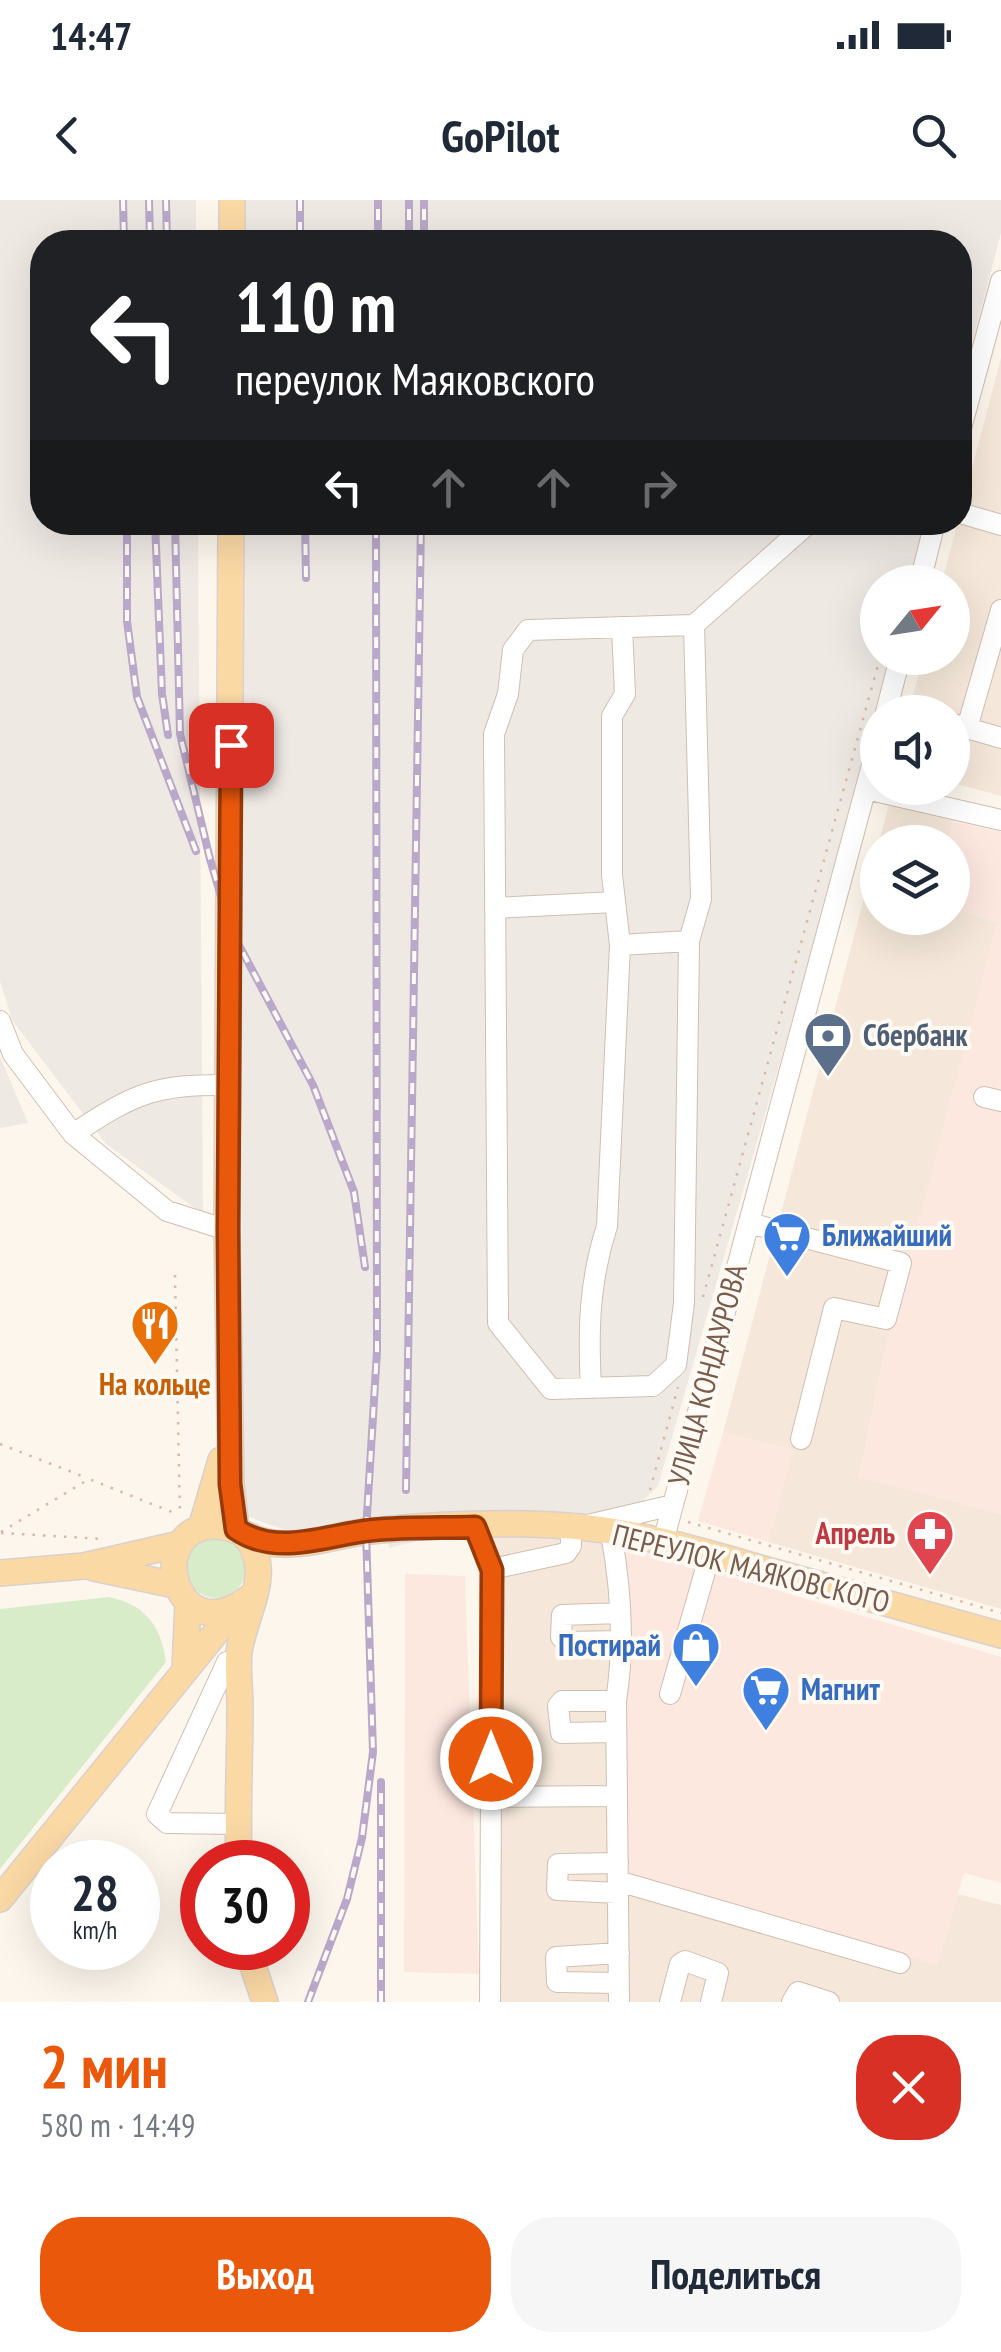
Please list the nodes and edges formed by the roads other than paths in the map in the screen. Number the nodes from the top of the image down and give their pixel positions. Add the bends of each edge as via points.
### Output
1 (232, 200) edge
2 (232, 230) edge
3 (1001, 281) edge
4 (972, 388) edge
5 (972, 517) edge
6 (1001, 526) edge
7 (231, 535) edge
8 (795, 535) edge
9 (933, 535) edge
10 (925, 565) edge
11 (1001, 610) edge
12 (694, 625) junction
13 (622, 627) junction
14 (970, 698) edge
15 (970, 729) edge
16 (1001, 738) edge
17 (862, 805) edge
18 (936, 805) edge
19 (1001, 820) edge
20 (615, 902) junction
21 (495, 908) junction
22 (689, 941) junction
23 (620, 945) junction
24 (0, 1020) edge
25 (230, 1085) junction
26 (73, 1134) junction
27 (749, 1223) junction
28 (228, 1230) junction
29 (591, 1388) junction
30 (229, 1421) junction
31 (801, 1439) dead end
32 (673, 1505) junction
33 (190, 1522) junction
34 (475, 1527) junction
35 (574, 1527) junction
36 (240, 1532) junction
37 (611, 1533) junction
38 (177, 1534) junction
39 (318, 1540) junction
40 (662, 1542) junction
41 (710, 1554) junction
42 (84, 1566) junction
43 (492, 1570) junction
44 (0, 1573) edge
45 (251, 1593) junction
46 (194, 1608) junction
47 (620, 1614) junction
48 (1001, 1636) edge
49 (620, 1641) junction
50 (227, 1662) junction
51 (184, 1669) junction
52 (670, 1694) dead end
53 (616, 1701) junction
54 (240, 1704) junction
55 (616, 1732) junction
56 (617, 1796) junction
57 (491, 1797) junction
58 (236, 1824) junction
59 (238, 1840) edge
60 (618, 1879) junction
61 (0, 1899) edge
62 (619, 1953) junction
63 (900, 1963) dead end
64 (254, 1970) edge
65 (619, 1992) edge
66 (265, 2002) edge
67 (490, 2002) edge
68 (670, 2002) edge
69 (711, 2002) edge
70 (792, 2002) edge
71 (829, 2002) edge

1 - 2 main road
3 - 4 street
5 - 6 street
7 - 25 main road
8 - 12 street
9 - 10 street
11 - 14 street
12 - 13 street
12 - 22 street via 701,899
13 - 20 street via 625,694 612,716
13 - 21 street via 528,630 514,650 494,734
15 - 16 street
17 - 27 street, УЛИЦА КОНДАУРОВА
18 - 19 street
20 - 21 street
20 - 23 street
21 - 29 street via 498,1322 551,1388
22 - 23 street
22 - 29 street via 686,1248 676,1365 652,1386
23 - 29 street via 607,1226 588,1317
24 - 26 street via 13,1054
25 - 26 street via 183,1084 128,1098
25 - 28 main road
26 - 28 street via 167,1212
27 - 31 street via 902,1263 886,1319 834,1308
27 - 32 street, УЛИЦА КОНДАУРОВА
28 - 30 main road
30 - 33 main road
30 - 36 main road
32 - 35 street
32 - 40 street, УЛИЦА КОНДАУРОВА
33 - 36 main road, ПЕРЕУЛОК МАЯКОВСКОГО
33 - 38 main road
34 - 35 main road, ПЕРЕУЛОК МАЯКОВСКОГО
34 - 39 main road, ПЕРЕУЛОК МАЯКОВСКОГО via 366,1531
34 - 43 street
35 - 37 main road, ПЕРЕУЛОК МАЯКОВСКОГО
35 - 43 street via 566,1553
36 - 39 main road, ПЕРЕУЛОК МАЯКОВСКОГО via 268,1543
36 - 45 main road via 258,1558
37 - 40 main road, ПЕРЕУЛОК МАЯКОВСКОГО
37 - 47 street
38 - 42 main road
38 - 46 main road via 172,1569
39 - 45 main road
40 - 41 main road, ПЕРЕУЛОК МАЯКОВСКОГО
41 - 48 main road, ПЕРЕУЛОК МАЯКОВСКОГО
41 - 52 street
42 - 44 main road
42 - 46 main road
43 - 57 street
45 - 46 main road via 222,1613
45 - 54 main road via 239,1651
46 - 50 main road
46 - 51 main road
46 - 51 main road
47 - 49 street
47 - 49 street via 566,1614 561,1637
49 - 53 street
50 - 54 main road
50 - 58 street via 157,1814 168,1823
51 - 61 main road
53 - 55 street
53 - 55 street via 559,1702 558,1729
54 - 58 main road
55 - 56 street
56 - 57 street
56 - 60 street
57 - 67 street
58 - 59 main road
60 - 62 street
60 - 63 street
62 - 65 street
62 - 65 street via 556,1957 557,1982
64 - 66 main road
68 - 69 street via 685,1962 718,1973
70 - 71 street via 798,1992

